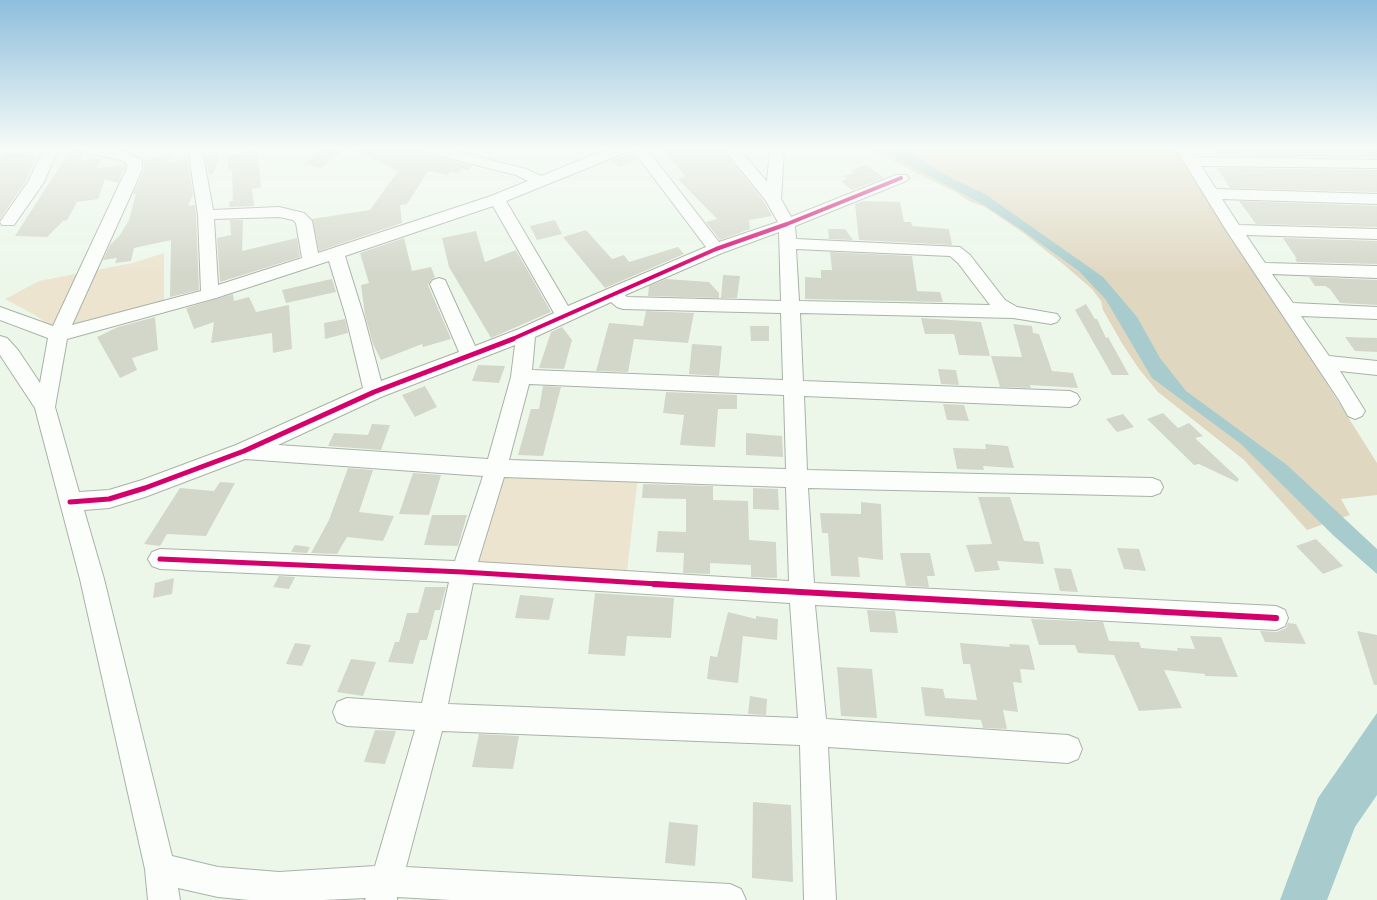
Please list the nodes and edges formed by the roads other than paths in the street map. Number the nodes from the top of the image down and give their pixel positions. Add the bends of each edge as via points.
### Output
1 (30, 191) edge
2 (124, 191) edge
3 (202, 191) edge
4 (516, 191) edge
5 (671, 191) edge
6 (766, 191) edge
7 (775, 191) edge
8 (875, 191) edge
9 (1210, 191) edge
10 (1212, 194) junction
11 (497, 199) junction
12 (1377, 199) edge
13 (774, 200) junction
14 (206, 215) junction
15 (8, 222) dead end
16 (1234, 230) junction
17 (788, 234) junction
18 (1377, 234) edge
19 (716, 249) junction
20 (335, 252) junction
21 (310, 261) junction
22 (1261, 268) junction
23 (1377, 272) edge
24 (439, 284) dead end
25 (210, 294) junction
26 (613, 294) junction
27 (791, 308) junction
28 (1288, 309) junction
29 (1013, 312) junction
30 (0, 313) edge
31 (1377, 313) edge
32 (564, 316) junction
33 (1051, 318) dead end
34 (526, 334) junction
35 (58, 335) junction
36 (0, 343) edge
37 (470, 356) junction
38 (1322, 362) junction
39 (1373, 369) edge
40 (521, 377) junction
41 (793, 388) junction
42 (374, 392) junction
43 (1070, 399) dead end
44 (45, 407) junction
45 (1355, 411) dead end
46 (244, 451) junction
47 (496, 468) junction
48 (796, 479) junction
49 (1152, 487) dead end
50 (70, 502) junction
51 (160, 559) dead end
52 (463, 572) junction
53 (802, 593) junction
54 (1276, 618) dead end
55 (347, 712) dead end
56 (432, 717) junction
57 (813, 732) junction
58 (1068, 749) dead end
59 (160, 870) junction
60 (384, 890) edge
61 (164, 900) edge
62 (730, 900) edge
63 (820, 900) edge

1 - 15 street
2 - 35 street
3 - 14 street
4 - 11 street
5 - 19 street
6 - 13 street
7 - 13 street
8 - 17 street
9 - 10 street
10 - 12 street
10 - 16 street
11 - 20 street
11 - 32 street
13 - 17 street
14 - 21 street via 279,212 298,216 304,222
14 - 25 street
16 - 18 street
16 - 22 street
17 - 19 street
17 - 27 street
17 - 29 street via 954,252 964,259 999,304
19 - 26 street
20 - 21 street
20 - 42 street
21 - 25 street
22 - 23 street
22 - 28 street
24 - 37 street
25 - 35 street
26 - 27 street via 624,303
26 - 32 street
27 - 29 street
27 - 41 street
28 - 31 street
28 - 38 street
29 - 33 street
30 - 35 street
32 - 34 street
34 - 37 street
34 - 40 street
35 - 44 street
36 - 44 street
37 - 42 street
38 - 39 street
38 - 45 street
40 - 41 street
40 - 47 street
41 - 43 street
41 - 48 street
42 - 46 street
44 - 50 street
46 - 47 street
46 - 50 street via 109,499
47 - 48 street
47 - 52 street
48 - 49 street
48 - 53 street
50 - 59 street via 92,579
51 - 52 street
52 - 53 street
52 - 56 street
53 - 54 street
53 - 57 street
55 - 56 street
56 - 57 street
56 - 60 street
57 - 58 street
57 - 63 street
59 - 60 street via 218,882
59 - 61 street
60 - 62 street

